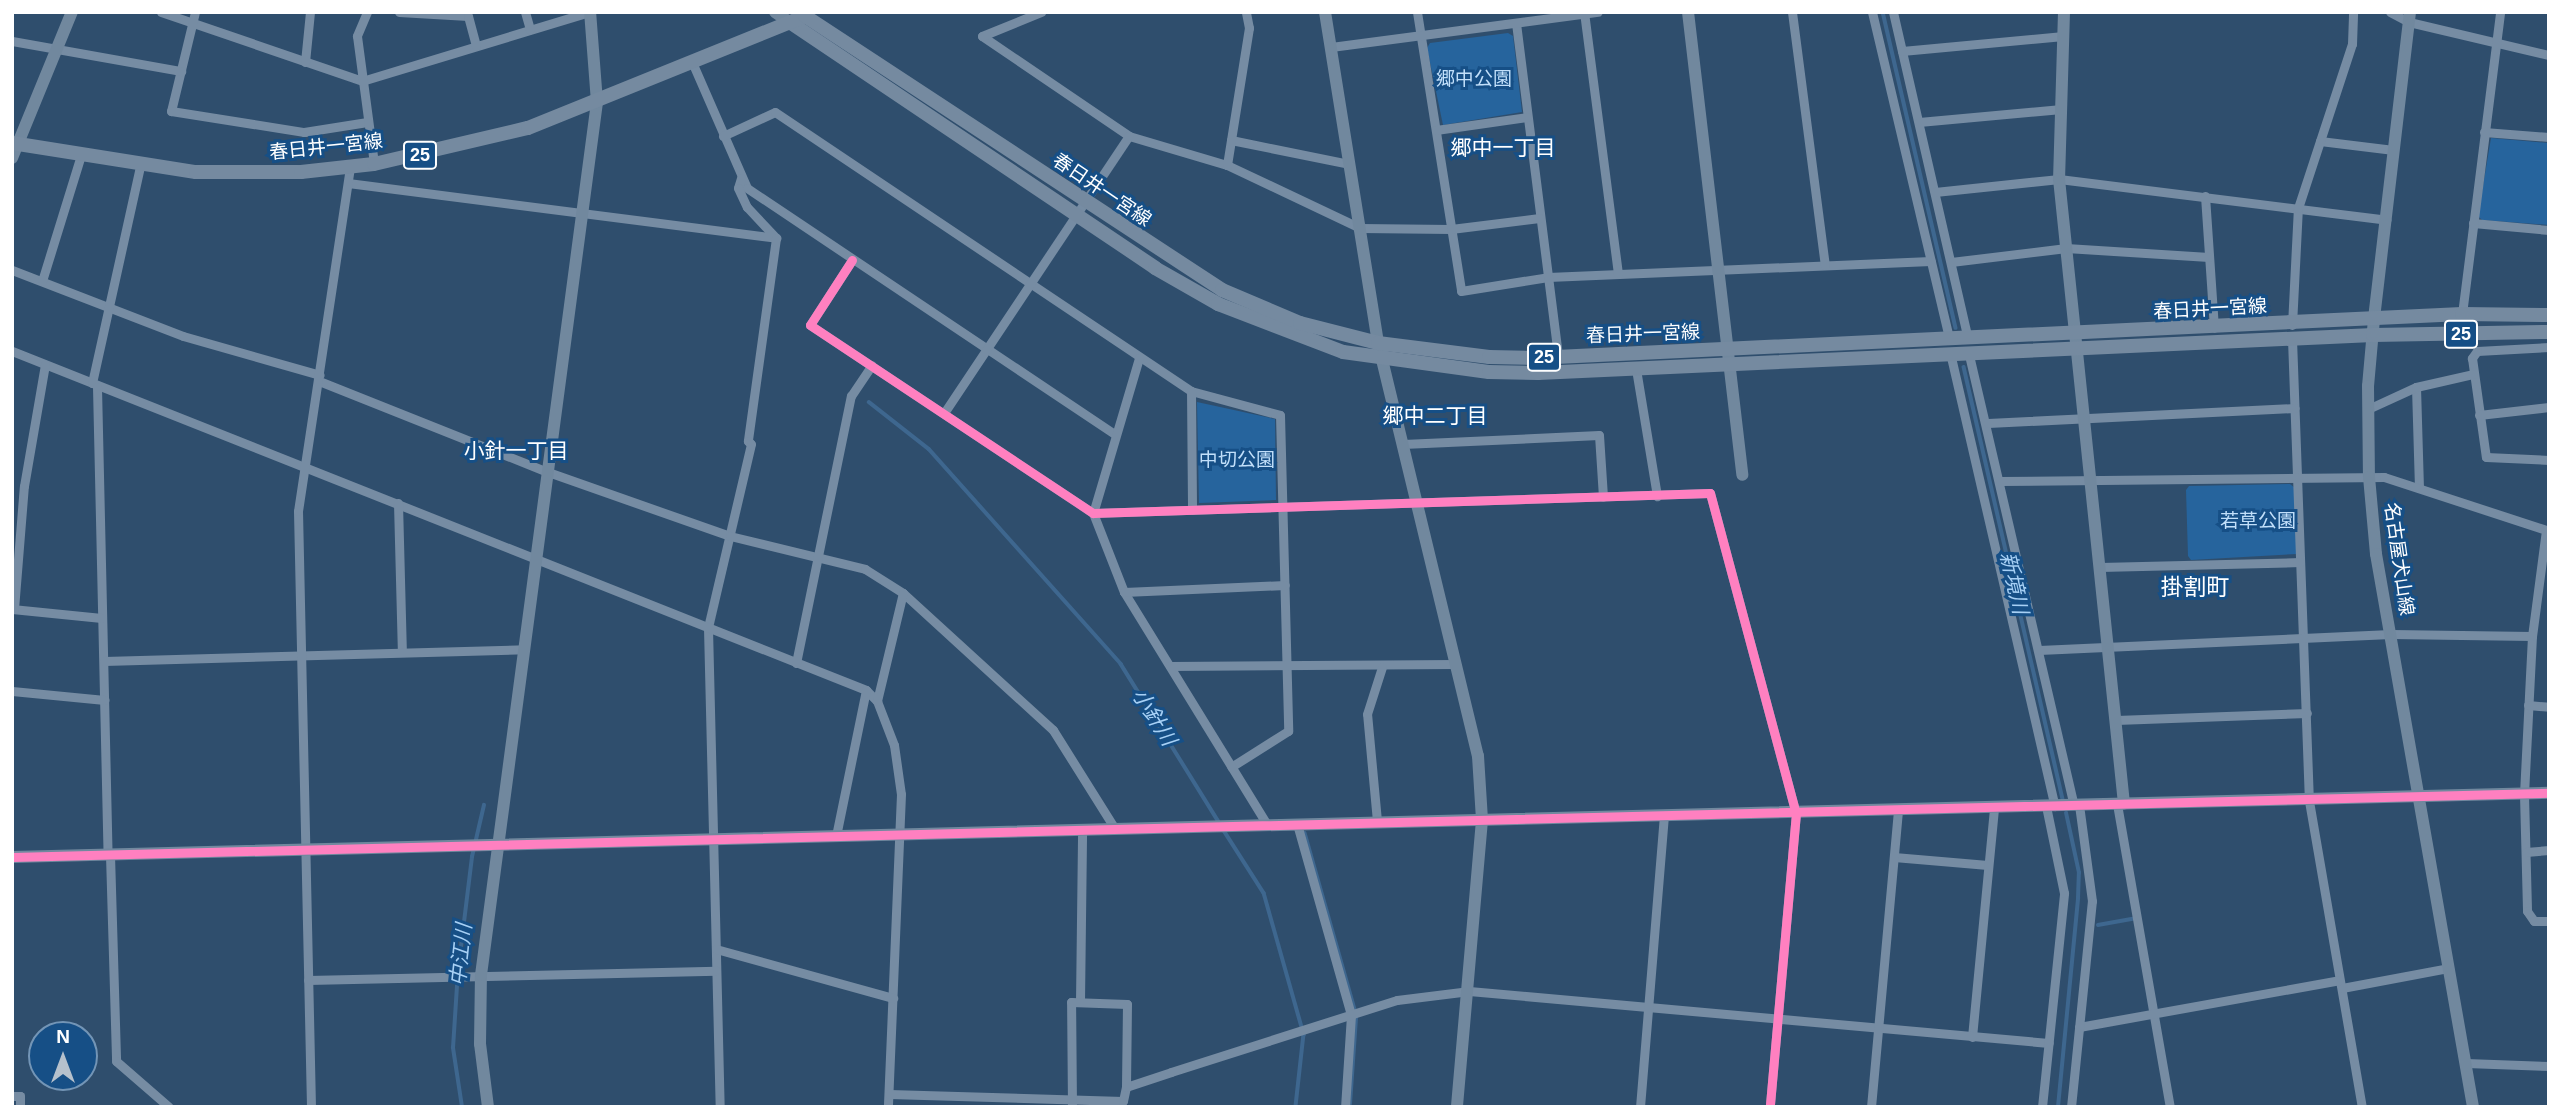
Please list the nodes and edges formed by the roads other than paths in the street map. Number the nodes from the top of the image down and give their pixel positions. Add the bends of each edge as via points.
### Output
1 (72, 12) edge
2 (161, 12) edge
3 (195, 12) edge
4 (310, 12) edge
5 (367, 12) edge
6 (399, 12) edge
7 (525, 12) edge
8 (589, 12) edge
9 (775, 12) edge
10 (1041, 12) edge
11 (1246, 12) edge
12 (1325, 12) edge
13 (1417, 12) edge
14 (1598, 12) edge
15 (1688, 12) edge
16 (1792, 12) edge
17 (1872, 12) edge
18 (1893, 12) edge
19 (2064, 12) edge
20 (2354, 12) edge
21 (2390, 12) edge
22 (2500, 12) edge
23 (1584, 13) edge
24 (802, 16) edge
25 (2409, 17) edge
26 (1516, 23) junction
27 (192, 25) junction
28 (530, 29) junction
29 (1421, 35) junction
30 (2063, 36) junction
31 (12, 41) edge
32 (2496, 42) junction
33 (476, 46) junction
34 (1331, 47) junction
35 (58, 48) junction
36 (1902, 51) junction
37 (2549, 55) edge
38 (305, 62) junction
39 (692, 62) junction
40 (181, 71) junction
41 (362, 80) junction
42 (597, 102) junction
43 (2061, 109) junction
44 (1527, 117) junction
45 (367, 122) junction
46 (1919, 122) junction
47 (1436, 130) junction
48 (2484, 132) junction
49 (723, 135) junction
50 (1129, 135) junction
51 (2549, 137) edge
52 (1231, 140) junction
53 (2320, 141) junction
54 (14, 148) edge
55 (2393, 150) junction
56 (81, 155) junction
57 (374, 164) junction
58 (1349, 164) junction
59 (1227, 165) junction
60 (140, 166) junction
61 (350, 167) junction
62 (741, 178) junction
63 (2059, 179) junction
64 (348, 183) junction
65 (1935, 192) junction
66 (2205, 196) junction
67 (1086, 202) junction
68 (2298, 208) junction
69 (580, 213) junction
70 (1078, 216) junction
71 (1539, 218) junction
72 (2386, 220) junction
73 (2473, 223) junction
74 (1360, 228) junction
75 (1451, 229) junction
76 (2549, 230) edge
77 (776, 239) junction
78 (2066, 248) junction
79 (2209, 257) junction
80 (852, 260) junction
81 (1931, 261) junction
82 (1951, 261) junction
83 (1825, 265) junction
84 (12, 270) edge
85 (1721, 271) junction
86 (1618, 274) junction
87 (1548, 278) junction
88 (42, 281) junction
89 (1031, 286) junction
90 (110, 308) junction
91 (2462, 314) junction
92 (2549, 315) edge
93 (2374, 319) junction
94 (2214, 328) junction
95 (2292, 332) junction
96 (2549, 332) edge
97 (2373, 335) junction
98 (1949, 339) junction
99 (1968, 339) junction
100 (2077, 342) junction
101 (2549, 347) edge
102 (986, 349) junction
103 (1730, 350) junction
104 (12, 351) edge
105 (1379, 351) junction
106 (1969, 355) junction
107 (1558, 357) junction
108 (1951, 357) junction
109 (1139, 358) junction
110 (45, 365) junction
111 (872, 365) junction
112 (1731, 367) junction
113 (1636, 369) junction
114 (2473, 374) junction
115 (319, 378) junction
116 (95, 385) junction
117 (2416, 387) junction
118 (1191, 391) junction
119 (2549, 407) edge
120 (2295, 408) junction
121 (2368, 409) junction
122 (944, 413) junction
123 (2479, 415) junction
124 (2083, 419) junction
125 (1988, 423) junction
126 (1114, 434) junction
127 (1403, 444) junction
128 (2549, 460) edge
129 (305, 466) junction
130 (548, 472) junction
131 (1742, 475) dead end
132 (2369, 477) junction
133 (2299, 478) junction
134 (2090, 480) junction
135 (2000, 481) junction
136 (2419, 488) junction
137 (1657, 496) junction
138 (1603, 497) junction
139 (398, 503) junction
140 (1417, 503) junction
141 (1284, 507) junction
142 (1192, 510) junction
143 (1093, 513) junction
144 (2547, 531) edge
145 (730, 536) junction
146 (537, 559) junction
147 (820, 560) junction
148 (2300, 562) junction
149 (2100, 567) junction
150 (1285, 585) junction
151 (1124, 592) junction
152 (903, 593) junction
153 (13, 609) edge
154 (102, 618) junction
155 (708, 628) junction
156 (2391, 634) junction
157 (2532, 636) junction
158 (2304, 638) junction
159 (2109, 646) junction
160 (524, 649) junction
161 (2039, 650) junction
162 (402, 652) junction
163 (301, 654) junction
164 (104, 661) junction
165 (796, 663) junction
166 (1287, 663) junction
167 (1456, 664) junction
168 (1170, 666) junction
169 (1382, 667) junction
170 (866, 690) junction
171 (12, 691) edge
172 (105, 700) junction
173 (877, 701) junction
174 (2528, 705) junction
175 (2549, 707) edge
176 (2307, 713) junction
177 (2116, 720) junction
178 (1231, 767) junction
179 (2549, 793) edge
180 (2418, 795) junction
181 (2524, 795) junction
182 (2309, 801) junction
183 (2120, 804) junction
184 (2077, 805) junction
185 (2050, 806) junction
186 (1994, 807) junction
187 (1898, 809) junction
188 (1796, 813) junction
189 (1664, 816) junction
190 (1482, 820) junction
191 (1377, 821) junction
192 (1267, 824) junction
193 (1297, 824) junction
194 (1082, 829) junction
195 (1115, 829) junction
196 (899, 834) junction
197 (836, 835) junction
198 (713, 839) junction
199 (499, 844) junction
200 (304, 849) junction
201 (2549, 850) edge
202 (2526, 852) junction
203 (109, 855) junction
204 (12, 857) edge
205 (1894, 858) junction
206 (1988, 865) junction
207 (2549, 921) edge
208 (716, 949) junction
209 (2449, 968) junction
210 (716, 971) junction
211 (477, 975) junction
212 (308, 980) junction
213 (2340, 984) junction
214 (1469, 991) junction
215 (893, 998) junction
216 (1080, 1002) junction
217 (1648, 1007) junction
218 (2154, 1013) junction
219 (1351, 1015) junction
220 (1777, 1020) junction
221 (2079, 1027) junction
222 (1878, 1028) junction
223 (1972, 1037) junction
224 (2049, 1043) junction
225 (2466, 1063) junction
226 (2549, 1066) edge
227 (1126, 1087) junction
228 (889, 1094) junction
229 (12, 1096) edge
230 (1072, 1102) edge
231 (20, 1107) edge
232 (169, 1107) edge
233 (311, 1107) edge
234 (488, 1107) edge
235 (720, 1107) edge
236 (888, 1107) edge
237 (1345, 1107) edge
238 (1457, 1107) edge
239 (1640, 1107) edge
240 (1770, 1107) edge
241 (1871, 1107) edge
242 (2042, 1107) edge
243 (2071, 1107) edge
244 (2170, 1107) edge
245 (2362, 1107) edge
246 (2473, 1107) edge

1 - 35 street
2 - 27 street
3 - 27 street
4 - 38 street
5 - 41 street via 357,36
6 - 33 street via 468,16
7 - 28 street
8 - 28 street
8 - 42 street
9 - 24 street
10 - 50 street via 982,36
11 - 52 street via 1249,28
12 - 34 street
13 - 29 street
14 - 23 street
15 - 85 street
16 - 83 street
17 - 81 street
18 - 36 street
19 - 30 street
20 - 53 street via 2351,44
21 - 25 street
22 - 32 street
23 - 26 street
23 - 86 street
24 - 39 main road, 春日井一宮線 / 25
24 - 67 main road, 春日井一宮線 / 25
24 - 70 main road, 春日井一宮線 / 25
25 - 32 street
25 - 55 street, 名古屋犬山線
26 - 29 street
26 - 44 street
27 - 38 street
27 - 40 street
28 - 33 street
29 - 34 street
29 - 47 street
30 - 36 street
30 - 43 street
31 - 35 street
32 - 37 street
32 - 48 street
33 - 41 street
34 - 58 street
35 - 40 street
35 - 54 street
36 - 46 street
38 - 41 street
39 - 42 main road, 春日井一宮線 / 25
39 - 49 street
40 - 45 street via 171,111 304,132
41 - 45 street
42 - 57 main road, 春日井一宮線 / 25 via 465,146
42 - 69 street
43 - 46 street
43 - 63 street
44 - 47 street
44 - 71 street
45 - 57 street
46 - 65 street
47 - 75 street
48 - 51 street
48 - 73 street
49 - 62 street
49 - 89 street via 775,111
50 - 59 street
50 - 67 street
52 - 58 street
52 - 59 street
53 - 55 street
53 - 68 street
54 - 56 main road, 春日井一宮線 / 25
55 - 72 street, 名古屋犬山線
56 - 60 main road, 春日井一宮線 / 25
56 - 88 street
57 - 61 main road, 春日井一宮線 / 25
58 - 74 street
59 - 74 street
60 - 61 main road, 春日井一宮線 / 25 via 252,173
60 - 90 street
61 - 64 street
62 - 77 street via 738,188 747,207
62 - 80 street via 747,188
63 - 65 street
63 - 66 street
63 - 78 street
64 - 69 street
64 - 115 street
65 - 82 street
66 - 68 street
66 - 79 street
67 - 70 street
67 - 105 main road, 春日井一宮線 / 25 via 1222,290
68 - 72 street
68 - 95 street
69 - 77 street
69 - 130 street
70 - 89 street
70 - 105 main road, 春日井一宮線 / 25 via 1218,304 1343,352
71 - 75 street
71 - 87 street
72 - 93 street, 名古屋犬山線
73 - 76 street
73 - 91 street
74 - 75 street
74 - 105 street
75 - 87 street via 1461,291
77 - 145 street via 751,444
78 - 79 street
78 - 82 street
78 - 100 street
79 - 94 street
80 - 102 street
80 - 111 street via 810,325
81 - 83 street
81 - 98 street
82 - 99 street
83 - 85 street
84 - 88 street
85 - 86 street
85 - 103 street
86 - 87 street
87 - 107 street
88 - 90 street
89 - 102 street
89 - 109 street
90 - 115 street
90 - 116 street
91 - 92 main road, 春日井一宮線 / 25
91 - 93 main road, 春日井一宮線 / 25
93 - 95 main road, 春日井一宮線 / 25
93 - 97 street, 名古屋犬山線
94 - 95 main road, 春日井一宮線 / 25
94 - 100 main road, 春日井一宮線 / 25
95 - 97 main road, 春日井一宮線 / 25
95 - 100 main road, 春日井一宮線 / 25
95 - 120 street
96 - 97 main road, 春日井一宮線 / 25
97 - 121 street, 名古屋犬山線
98 - 99 main road, 春日井一宮線 / 25
98 - 103 main road, 春日井一宮線 / 25
99 - 100 main road, 春日井一宮線 / 25
100 - 106 main road, 春日井一宮線 / 25
100 - 124 street
101 - 114 street via 2477,351 2472,358
102 - 122 street
102 - 126 street
103 - 107 main road, 春日井一宮線 / 25
103 - 112 street
104 - 110 street
105 - 107 main road, 春日井一宮線 / 25
105 - 113 main road, 春日井一宮線 / 25 via 1489,372
105 - 127 street
106 - 108 main road, 春日井一宮線 / 25
106 - 125 street
108 - 112 main road, 春日井一宮線 / 25
108 - 185 street
109 - 118 street
109 - 126 street
110 - 116 street
110 - 153 street via 24,486
111 - 122 street
111 - 147 street via 851,396
112 - 113 main road, 春日井一宮線 / 25
112 - 131 street
113 - 137 street
114 - 117 street
114 - 123 street
115 - 129 street
115 - 130 street
116 - 129 street
116 - 154 street
117 - 121 street
117 - 136 street
118 - 141 street via 1280,415
118 - 142 street
119 - 123 street
120 - 124 street
120 - 133 street
121 - 132 street, 名古屋犬山線
122 - 143 street
123 - 128 street via 2486,457
124 - 125 street
124 - 134 street
125 - 135 street
126 - 143 street
127 - 138 street via 1599,435
127 - 140 street
129 - 139 street
129 - 163 street via 299,510
130 - 145 street
130 - 146 street
132 - 133 street
132 - 136 street
132 - 156 street, 名古屋犬山線
133 - 134 street
133 - 148 street
134 - 135 street
134 - 149 street
135 - 161 street
136 - 144 street
137 - 138 street
137 - 188 street via 1710,494
138 - 140 street
139 - 146 street
139 - 162 street
140 - 141 street
140 - 167 street
141 - 142 street
141 - 150 street
142 - 143 street
143 - 151 street
144 - 157 street
145 - 147 street
145 - 155 street
146 - 155 street
146 - 160 street
147 - 152 street via 865,569
147 - 165 street
148 - 149 street
148 - 158 street
149 - 159 street
150 - 151 street
150 - 166 street
151 - 168 street
152 - 173 street
152 - 195 street via 1053,730
153 - 154 street
154 - 164 street
155 - 165 street
155 - 198 street
156 - 157 street
156 - 158 street
156 - 180 street, 名古屋犬山線
157 - 174 street
158 - 159 street
158 - 176 street
159 - 161 street
159 - 177 street
160 - 162 street
160 - 199 street
161 - 184 street
162 - 163 street
163 - 164 street
163 - 200 street
164 - 172 street
165 - 170 street
166 - 168 street
166 - 169 street
166 - 178 street via 1287,731
167 - 169 street
167 - 190 street via 1478,756
168 - 178 street
169 - 191 street via 1367,714
170 - 173 street
170 - 197 street
171 - 172 street
172 - 203 street
173 - 196 street via 900,769
174 - 175 street
174 - 181 street
176 - 177 street
176 - 182 street
177 - 183 street
178 - 192 street
179 - 181 street
180 - 181 street
180 - 182 street
180 - 209 street, 名古屋犬山線
181 - 202 street
182 - 183 street
182 - 213 street
183 - 184 street
183 - 218 street
184 - 185 street
184 - 221 street via 2092,901
185 - 186 street
185 - 224 street via 2064,893
186 - 187 street
186 - 206 street
187 - 188 street
187 - 205 street
188 - 189 street
188 - 220 street
189 - 190 street
189 - 217 street
190 - 191 street
190 - 214 street
191 - 193 street
192 - 193 street
192 - 195 street
193 - 219 street
194 - 195 street
194 - 196 street
194 - 216 street
196 - 197 street
196 - 215 street
197 - 198 street
198 - 199 street
198 - 208 street
199 - 200 street
199 - 211 street
200 - 203 street
200 - 212 street
201 - 202 street
202 - 207 street via 2528,911 2534,921
203 - 204 street
203 - 232 street via 116,1061
205 - 206 street
205 - 222 street
206 - 223 street
208 - 210 street
208 - 215 street
209 - 213 street
209 - 225 street, 名古屋犬山線
210 - 211 street
210 - 235 street
211 - 212 street
211 - 234 street
212 - 233 street
213 - 218 street
213 - 245 street
214 - 217 street
214 - 219 street via 1397,1000
214 - 238 street
215 - 228 street
216 - 227 street via 1126,1004
216 - 230 street via 1071,1002
217 - 220 street
217 - 239 street
218 - 221 street
218 - 244 street
219 - 227 street
219 - 237 street
220 - 222 street
220 - 240 street
221 - 243 street
222 - 223 street
222 - 241 street
223 - 224 street
224 - 242 street
225 - 226 street
225 - 246 street, 名古屋犬山線
227 - 230 street via 1124,1101
228 - 230 street
228 - 236 street
229 - 231 street via 20,1096

